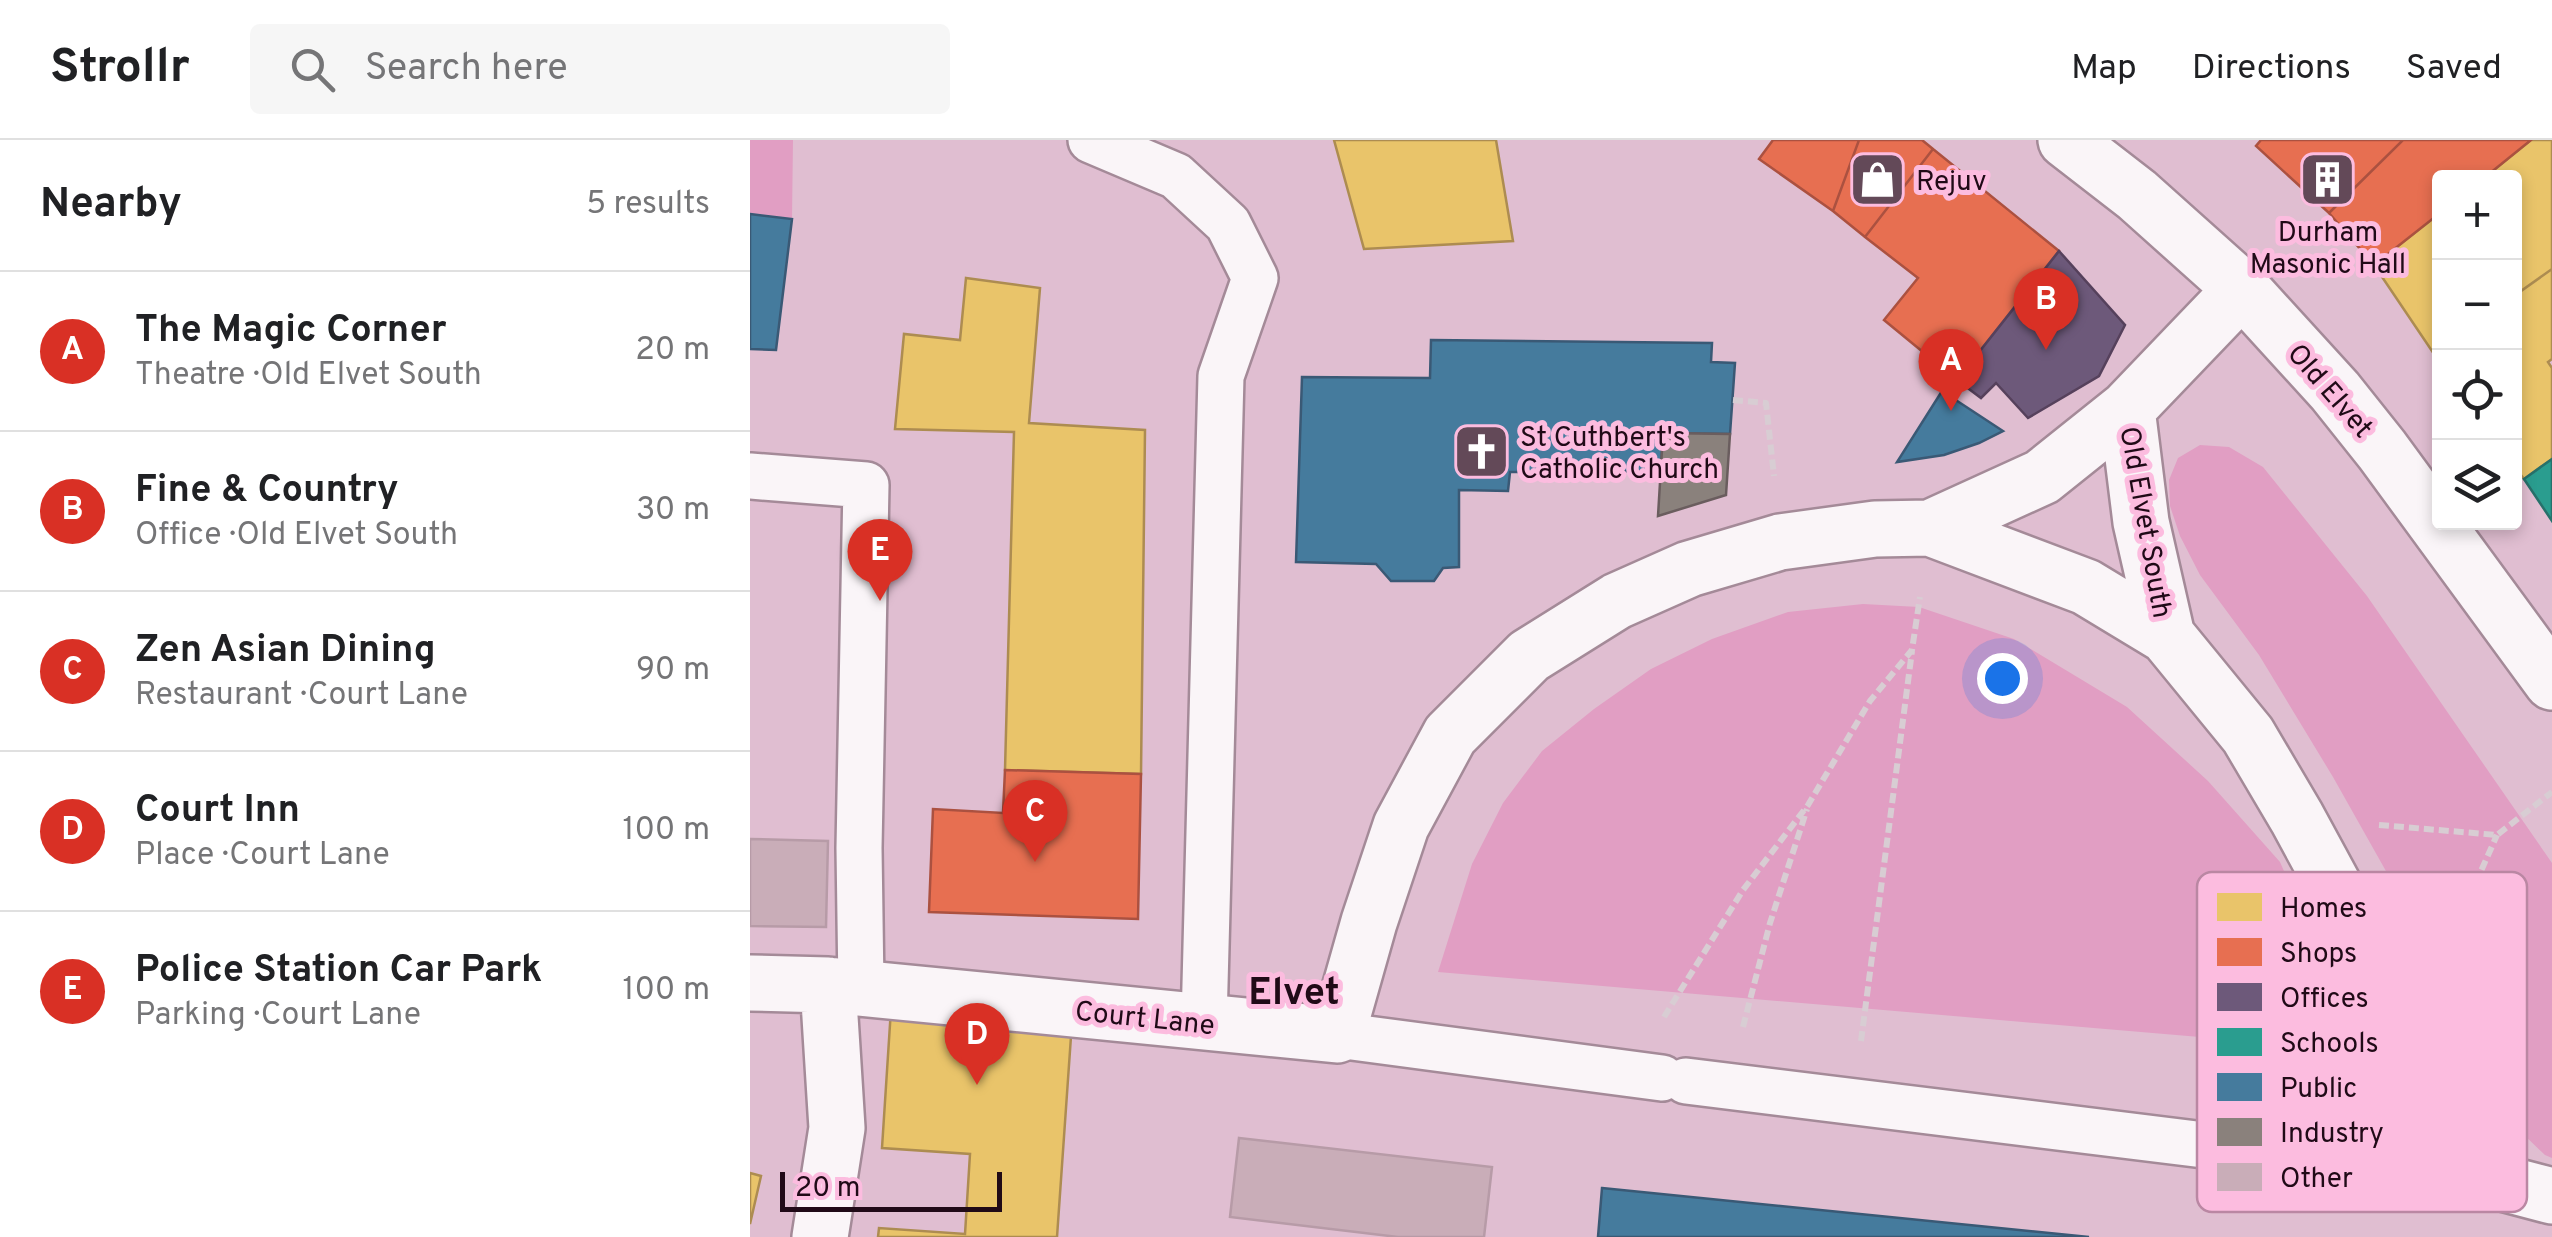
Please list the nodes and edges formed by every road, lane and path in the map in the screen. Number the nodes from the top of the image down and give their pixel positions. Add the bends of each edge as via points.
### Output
1 (1090, 140) edge
2 (2066, 140) edge
3 (2242, 288) junction
4 (1733, 400) dead end
5 (2127, 408) junction
6 (750, 476) edge
7 (2432, 506) edge
8 (1930, 528) junction
9 (2449, 530) edge
10 (1780, 542) junction
11 (2167, 636) junction
12 (1912, 650) junction
13 (2552, 682) edge
14 (2552, 792) edge
15 (1808, 805) junction
16 (2298, 818) junction
17 (2497, 835) junction
18 (2327, 872) edge
19 (2481, 872) edge
20 (750, 983) edge
21 (845, 987) junction
22 (1204, 1022) junction
23 (1337, 1036) junction
24 (1676, 1080) junction
25 (1853, 1102) junction
26 (2197, 1144) edge
27 (2527, 1189) edge
28 (2552, 1196) edge
29 (820, 1237) edge

1 - 22 lane via 1176,176 1228,224 1255,278 1221,376
2 - 3 street, Old Elvet
3 - 5 street, Old Elvet South
3 - 7 street, Old Elvet
4 - 10 path via 1766,403
5 - 8 street, Old Elvet South via 2042,477
5 - 11 street, Old Elvet South via 2141,522
6 - 21 lane via 866,486 859,848
8 - 10 street, Old Elvet South via 1875,528
8 - 11 street, Old Elvet South via 2086,588
8 - 12 path
9 - 13 street, Old Elvet
10 - 23 street, Old Elvet South via 1690,569 1617,601 1529,656 1450,735 1401,826
11 - 16 street, Old Elvet South via 2248,735
12 - 15 path via 1870,701
12 - 25 path
14 - 17 path
15 - 24 path via 1770,923
15 - 24 path via 1743,890
16 - 17 path
16 - 18 street, Old Elvet South
17 - 19 path
20 - 21 street, Court Lane
21 - 22 street, Court Lane
21 - 29 street via 837,1128
22 - 23 street, Court Lane
23 - 24 lane
24 - 25 lane
25 - 26 lane
27 - 28 street

